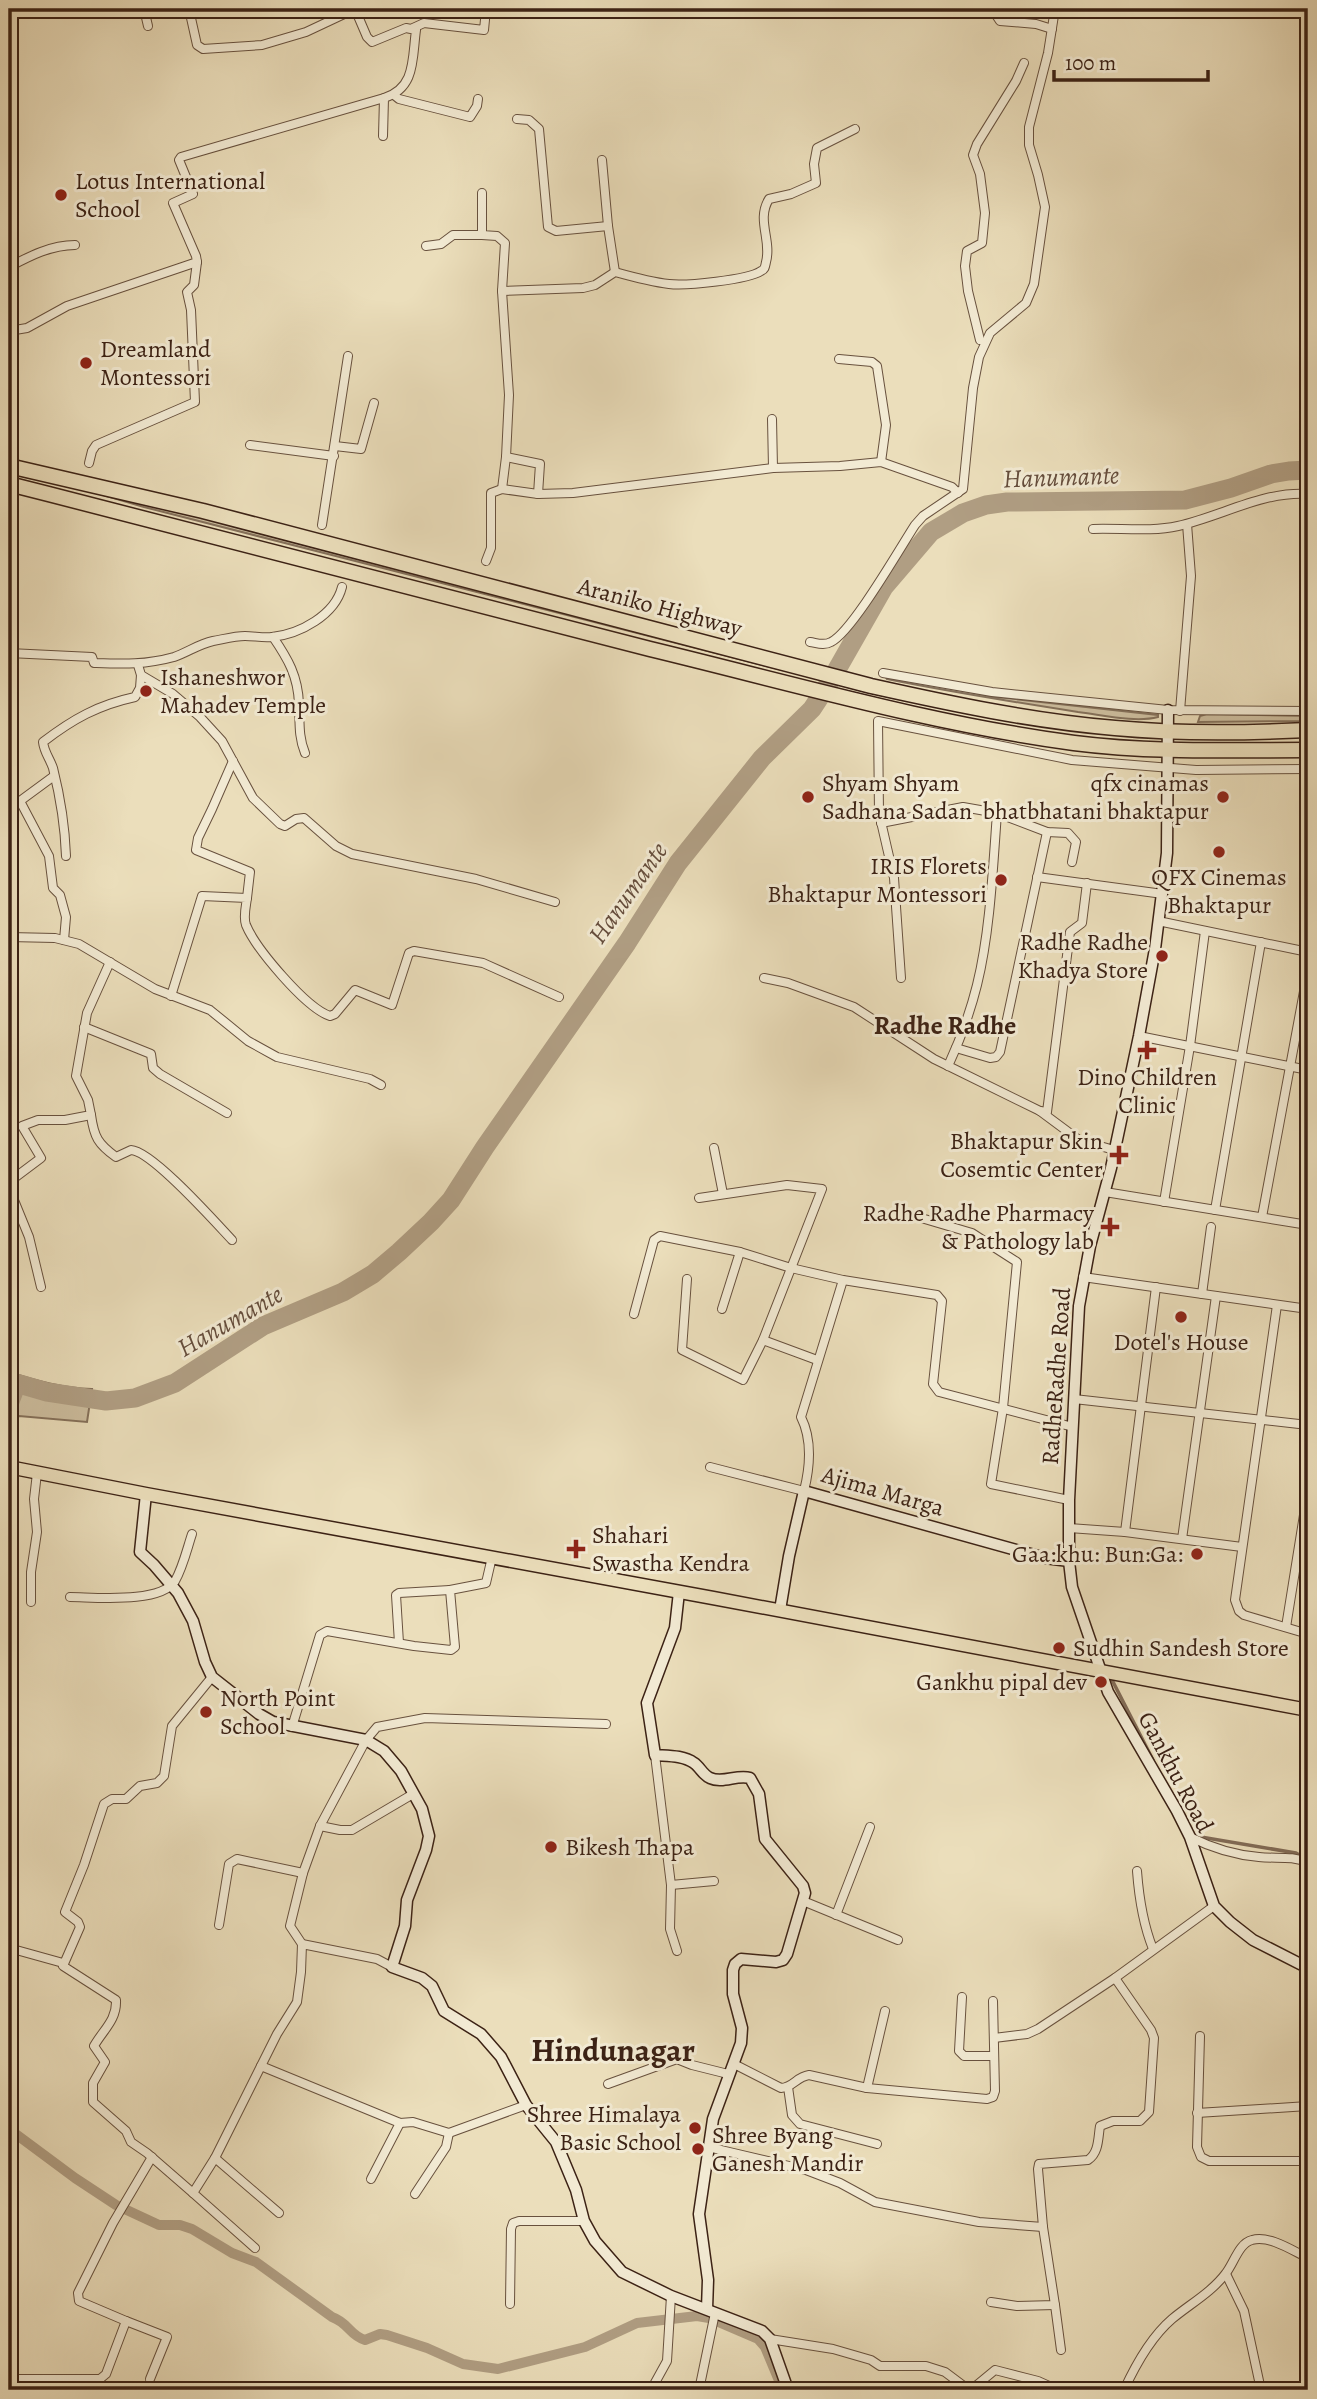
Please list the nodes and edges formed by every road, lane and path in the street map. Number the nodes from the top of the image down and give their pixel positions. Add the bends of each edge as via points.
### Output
1 (144, 9) edge
2 (189, 9) edge
3 (486, 9) edge
4 (992, 9) edge
5 (1055, 9) edge
6 (148, 26) dead end
7 (413, 28) junction
8 (1052, 29) junction
9 (1024, 63) dead end
10 (394, 95) junction
11 (384, 98) junction
12 (478, 99) dead end
13 (517, 119) dead end
14 (855, 129) dead end
15 (383, 136) dead end
16 (602, 160) dead end
17 (482, 193) dead end
18 (608, 226) junction
19 (482, 235) junction
20 (75, 245) dead end
21 (426, 246) dead end
22 (197, 261) junction
23 (9, 267) edge
24 (615, 272) junction
25 (502, 291) junction
26 (9, 331) edge
27 (980, 340) dead end
28 (348, 356) dead end
29 (839, 359) dead end
30 (374, 403) dead end
31 (772, 419) dead end
32 (250, 444) dead end
33 (335, 446) junction
34 (334, 456) junction
35 (506, 457) junction
36 (881, 462) junction
37 (89, 463) dead end
38 (9, 467) edge
39 (773, 468) junction
40 (9, 484) edge
41 (502, 489) junction
42 (958, 493) junction
43 (538, 494) junction
44 (1308, 494) edge
45 (1187, 524) junction
46 (322, 525) dead end
47 (1093, 529) dead end
48 (486, 561) dead end
49 (342, 587) dead end
50 (272, 637) junction
51 (810, 642) dead end
52 (9, 653) edge
53 (138, 665) junction
54 (883, 673) dead end
55 (141, 675) junction
56 (1168, 710) junction
57 (1181, 711) junction
58 (1308, 711) edge
59 (1308, 730) edge
60 (1168, 731) junction
61 (1167, 750) junction
62 (1308, 750) edge
63 (305, 753) dead end
64 (233, 761) junction
65 (1166, 767) junction
66 (1308, 769) edge
67 (54, 776) junction
68 (998, 813) junction
69 (881, 823) junction
70 (1047, 832) junction
71 (66, 856) dead end
72 (1072, 862) dead end
73 (1037, 877) junction
74 (1087, 883) junction
75 (1163, 894) junction
76 (247, 898) junction
77 (555, 902) dead end
78 (1158, 921) junction
79 (1205, 931) junction
80 (9, 937) edge
81 (64, 940) junction
82 (1261, 942) junction
83 (1308, 952) edge
84 (110, 962) junction
85 (1308, 970) edge
86 (764, 978) dead end
87 (901, 978) dead end
88 (171, 996) junction
89 (559, 997) dead end
90 (84, 1027) junction
91 (1139, 1036) junction
92 (1189, 1046) junction
93 (956, 1048) junction
94 (1242, 1057) junction
95 (948, 1066) junction
96 (1292, 1066) junction
97 (1308, 1070) edge
98 (381, 1085) dead end
99 (1040, 1111) junction
100 (227, 1113) dead end
101 (91, 1115) junction
102 (714, 1147) dead end
103 (1114, 1150) junction
104 (9, 1185) edge
105 (1105, 1192) junction
106 (723, 1194) junction
107 (699, 1198) dead end
108 (1164, 1202) junction
109 (1215, 1210) junction
110 (901, 1212) dead end
111 (1262, 1217) junction
112 (1308, 1225) edge
113 (1211, 1227) dead end
114 (232, 1240) dead end
115 (740, 1252) junction
116 (791, 1268) junction
117 (1083, 1277) junction
118 (687, 1279) dead end
119 (843, 1279) junction
120 (41, 1287) dead end
121 (1156, 1287) junction
122 (1202, 1294) junction
123 (1216, 1296) junction
124 (1277, 1305) junction
125 (722, 1309) dead end
126 (1308, 1309) edge
127 (634, 1314) dead end
128 (763, 1340) junction
129 (817, 1360) junction
130 (1074, 1399) junction
131 (1140, 1406) junction
132 (1003, 1409) junction
133 (1199, 1413) junction
134 (1262, 1420) junction
135 (1308, 1425) edge
136 (1073, 1427) junction
137 (9, 1467) edge
138 (710, 1467) dead end
139 (37, 1473) junction
140 (1308, 1490) edge
141 (804, 1491) junction
142 (146, 1494) junction
143 (1069, 1500) junction
144 (1069, 1528) junction
145 (1125, 1532) junction
146 (192, 1534) dead end
147 (1182, 1539) junction
148 (1242, 1547) junction
149 (492, 1557) junction
150 (1069, 1561) junction
151 (171, 1585) junction
152 (450, 1590) junction
153 (679, 1592) junction
154 (70, 1597) dead end
155 (32, 1602) dead end
156 (780, 1610) junction
157 (1286, 1627) junction
158 (1308, 1634) edge
159 (399, 1643) junction
160 (1101, 1671) junction
161 (212, 1677) junction
162 (1308, 1710) edge
163 (606, 1724) dead end
164 (292, 1727) junction
165 (366, 1740) junction
166 (655, 1755) junction
167 (413, 1794) junction
168 (320, 1826) junction
169 (870, 1828) dead end
170 (1190, 1837) junction
171 (1308, 1863) edge
172 (1137, 1871) dead end
173 (303, 1873) junction
174 (714, 1881) dead end
175 (671, 1885) junction
176 (803, 1901) junction
177 (1214, 1906) junction
178 (836, 1915) junction
179 (219, 1924) dead end
180 (898, 1940) dead end
181 (302, 1944) junction
182 (9, 1948) edge
183 (1153, 1950) junction
184 (677, 1951) dead end
185 (63, 1964) junction
186 (392, 1967) junction
187 (1308, 1968) edge
188 (1115, 1978) junction
189 (962, 1997) dead end
190 (993, 2001) dead end
191 (885, 2011) dead end
192 (1200, 2036) dead end
193 (994, 2038) junction
194 (994, 2056) junction
195 (261, 2066) junction
196 (731, 2069) junction
197 (608, 2084) dead end
198 (788, 2087) junction
199 (867, 2088) junction
200 (526, 2105) junction
201 (1307, 2106) edge
202 (1198, 2113) junction
203 (400, 2123) junction
204 (449, 2133) junction
205 (877, 2144) dead end
206 (708, 2147) junction
207 (152, 2157) junction
208 (215, 2158) junction
209 (1307, 2161) edge
210 (371, 2179) dead end
211 (193, 2193) junction
212 (415, 2194) dead end
213 (1308, 2200) edge
214 (279, 2213) dead end
215 (584, 2221) junction
216 (1043, 2227) junction
217 (255, 2248) dead end
218 (1308, 2258) edge
219 (1226, 2274) junction
220 (671, 2295) junction
221 (990, 2302) dead end
222 (510, 2304) dead end
223 (1055, 2305) junction
224 (712, 2316) junction
225 (126, 2321) junction
226 (770, 2339) junction
227 (1062, 2350) dead end
228 (9, 2379) edge
229 (19, 2379) junction
230 (150, 2379) dead end
231 (19, 2390) edge
232 (651, 2390) edge
233 (699, 2390) edge
234 (788, 2390) edge
235 (1058, 2390) edge
236 (1124, 2390) edge
237 (1261, 2390) edge

1 - 6 street
2 - 7 street via 197,45 203,49 262,46 355,9 372,42
3 - 7 street via 484,30 424,23
4 - 8 street via 1000,21
5 - 8 street
7 - 10 street via 408,81
8 - 42 street via 1029,127 1028,145 1045,207 1034,284 1026,303 990,333 983,346 973,388 964,489
9 - 27 street via 973,155 985,213 982,243 967,251 965,266
10 - 11 street
10 - 12 street via 470,117
11 - 15 street
11 - 22 street via 181,157 193,194 173,203
13 - 18 street via 529,120 539,129 548,227 556,232
14 - 24 street via 817,148 816,183 769,199 762,215 768,255 760,272 677,285
16 - 18 street
17 - 19 street
18 - 24 street
19 - 21 street via 453,235 441,244
19 - 25 street via 497,236 505,243
20 - 23 street via 34,254
22 - 26 street
22 - 37 street via 194,285 187,292 195,401 96,445
24 - 25 street via 583,288
25 - 35 street via 509,395
28 - 33 street
29 - 36 street via 877,366 886,425
30 - 33 street via 361,449
31 - 39 street
32 - 34 street
33 - 34 street
34 - 46 street
35 - 41 street
35 - 43 street via 540,464
36 - 39 street
36 - 42 street via 952,486
38 - 60 highway, Araniko Highway via 215,514 871,686 1039,719
39 - 43 street
40 - 61 highway, Araniko Highway via 866,702 993,730
41 - 43 street
41 - 48 street via 491,493 491,548
42 - 51 street via 915,524 835,641
44 - 45 street via 1269,497
45 - 47 street
45 - 57 street via 1191,576
49 - 50 street via 338,601 320,618
50 - 53 street via 217,640
50 - 63 street via 290,661
52 - 53 street via 92,657 94,663
53 - 55 street
54 - 56 street via 992,692
55 - 64 street via 200,717
55 - 67 street via 135,696 92,710 43,742
56 - 57 street
56 - 60 main road, RadheRadhe Road
57 - 58 street
59 - 60 highway, Araniko Highway
60 - 61 main road, RadheRadhe Road
61 - 62 highway, Araniko Highway
61 - 65 main road, RadheRadhe Road
64 - 76 street via 196,850 250,872
64 - 77 street via 253,797 280,824 304,818 335,846 352,854 476,879
65 - 66 street
65 - 69 street via 1060,758 877,721
65 - 75 main road, RadheRadhe Road via 1169,818
67 - 71 street via 65,825
67 - 81 street via 20,801 48,856 53,888 60,895 66,917
68 - 69 street via 953,808
68 - 70 street
68 - 93 street via 978,981
69 - 87 street via 894,878
70 - 72 street via 1063,831 1073,837
70 - 73 street
73 - 74 street
73 - 93 street via 1000,1052 990,1058
74 - 75 street
74 - 99 street via 1082,923 1070,932 1047,1112
75 - 78 main road, RadheRadhe Road
76 - 88 street via 202,896
76 - 89 street via 244,922 251,934 285,980 323,1014 335,1014 355,990 392,1004 409,953 414,951 483,963
78 - 79 street
78 - 91 main road, RadheRadhe Road
79 - 82 street
79 - 92 street
80 - 81 street
81 - 84 street
82 - 83 street
82 - 94 street
84 - 88 street
84 - 90 street
85 - 96 street
86 - 95 street via 854,1007
88 - 98 street via 210,1010 248,1041 278,1057
90 - 100 street via 151,1054 153,1068 160,1074
90 - 101 street via 76,1076
91 - 92 street
91 - 103 main road, RadheRadhe Road
92 - 94 street
92 - 108 street
93 - 95 street
94 - 96 street
94 - 109 street
95 - 99 street
96 - 97 street
96 - 111 street
99 - 103 street via 1079,1140
101 - 104 street via 22,1126 41,1158
101 - 114 street via 93,1135 110,1153 116,1157 131,1150 140,1152 183,1188
102 - 106 street
103 - 105 main road, RadheRadhe Road
104 - 120 street via 29,1237
105 - 108 street
105 - 117 main road, RadheRadhe Road
106 - 107 street
106 - 116 street via 787,1185 822,1189
108 - 109 street
109 - 111 street
110 - 132 street via 972,1233 1017,1262
111 - 112 street
113 - 122 street
115 - 116 street
115 - 125 street
115 - 127 street via 660,1236 654,1240
116 - 119 street
116 - 128 street
117 - 121 street
117 - 130 main road, RadheRadhe Road
118 - 128 street via 682,1350 743,1380
119 - 129 street
119 - 132 street via 937,1295 942,1301 934,1388
121 - 122 street
121 - 131 street
122 - 123 street
123 - 124 street
123 - 133 street
124 - 126 street
124 - 134 street
128 - 129 street
129 - 141 street via 801,1416 807,1430 809,1471
130 - 131 street
130 - 136 main road, RadheRadhe Road
131 - 133 street
131 - 145 street
132 - 136 street
132 - 143 street via 991,1484
133 - 134 street
133 - 147 street
134 - 135 street
134 - 148 street
136 - 143 main road, RadheRadhe Road
137 - 139 main road
138 - 141 street
139 - 142 main road
139 - 155 street
140 - 157 street
141 - 150 main road, Ajima Marga
141 - 156 main road, Ajima Marga
142 - 149 main road
142 - 151 main road via 139,1550
143 - 144 main road, RadheRadhe Road
144 - 145 street
144 - 150 main road, RadheRadhe Road
145 - 147 street
146 - 151 street
147 - 148 street
148 - 157 street via 1235,1600 1239,1611
149 - 152 street via 485,1583
149 - 153 main road
150 - 160 main road, RadheRadhe Road via 1075,1599
151 - 154 street via 140,1597
151 - 161 main road via 193,1620
152 - 159 street via 396,1595
152 - 159 street via 454,1647 440,1650
153 - 156 main road
153 - 166 main road via 675,1628 647,1703
156 - 160 main road
157 - 158 street
159 - 164 street via 327,1631 320,1635
160 - 162 main road
160 - 170 main road, Gankhu Road via 1108,1692
161 - 164 main road via 259,1714
161 - 185 street via 172,1726 161,1781 104,1804 65,1912 80,1927
163 - 165 street via 425,1718 377,1727
164 - 165 main road
165 - 167 main road via 384,1751
165 - 168 street
166 - 175 street
166 - 176 main road via 694,1762 708,1778 716,1780 750,1778 759,1794 765,1839 803,1886
167 - 168 street via 352,1830
167 - 186 main road via 429,1836 407,1900 405,1926
168 - 173 street
169 - 178 street
170 - 171 street via 1235,1854 1290,1857
170 - 177 main road, Gankhu Road
172 - 183 street
173 - 179 street via 232,1861
173 - 181 street via 290,1926
174 - 175 street
175 - 184 street via 670,1929
176 - 178 street
176 - 196 main road via 783,1960 741,1959 735,1964 733,1994 742,2028
177 - 183 street
177 - 187 main road, Gankhu Road via 1253,1940
178 - 180 street
181 - 186 street via 377,1959
181 - 195 street via 297,2001
182 - 185 street
183 - 188 street
185 - 207 street via 116,2000 108,2028 94,2043 105,2062 93,2083 93,2102
186 - 200 main road via 422,1978 432,1986 444,2011 488,2040
188 - 193 street via 1038,2029
188 - 216 street via 1154,2038 1149,2112 1140,2121 1100,2126 1094,2156 1088,2160 1039,2164
189 - 194 street via 959,2051 964,2056
190 - 193 street
191 - 199 street
192 - 202 street
193 - 194 street
194 - 199 street via 995,2091 987,2099
195 - 203 street
195 - 208 street
196 - 197 street via 677,2059
196 - 198 street
196 - 206 main road
198 - 199 street via 800,2076 809,2075
198 - 205 street via 792,2115 800,2124
200 - 204 street
200 - 215 main road via 556,2142
201 - 202 street
201 - 209 street
202 - 209 street via 1197,2147 1209,2161
203 - 204 street via 413,2122
203 - 210 street
204 - 212 street via 446,2147
206 - 216 street via 806,2170 875,2202 979,2222
206 - 224 main road via 699,2214
207 - 211 street
207 - 225 street via 78,2293 79,2301 88,2307
208 - 211 street
208 - 214 street
209 - 213 street
211 - 217 street
215 - 220 main road via 622,2272
215 - 222 street via 513,2223
216 - 223 street
218 - 219 street via 1270,2240 1253,2239 1244,2244
219 - 236 street via 1171,2320
219 - 237 street via 1244,2311
220 - 224 main road
220 - 232 street via 667,2361
221 - 223 street
223 - 227 street
224 - 226 main road via 762,2331
224 - 233 street
225 - 229 street via 104,2378
225 - 230 street via 167,2337
226 - 234 main road
226 - 235 street via 832,2349 880,2366 926,2366 972,2389 995,2370
228 - 229 street
229 - 231 street

